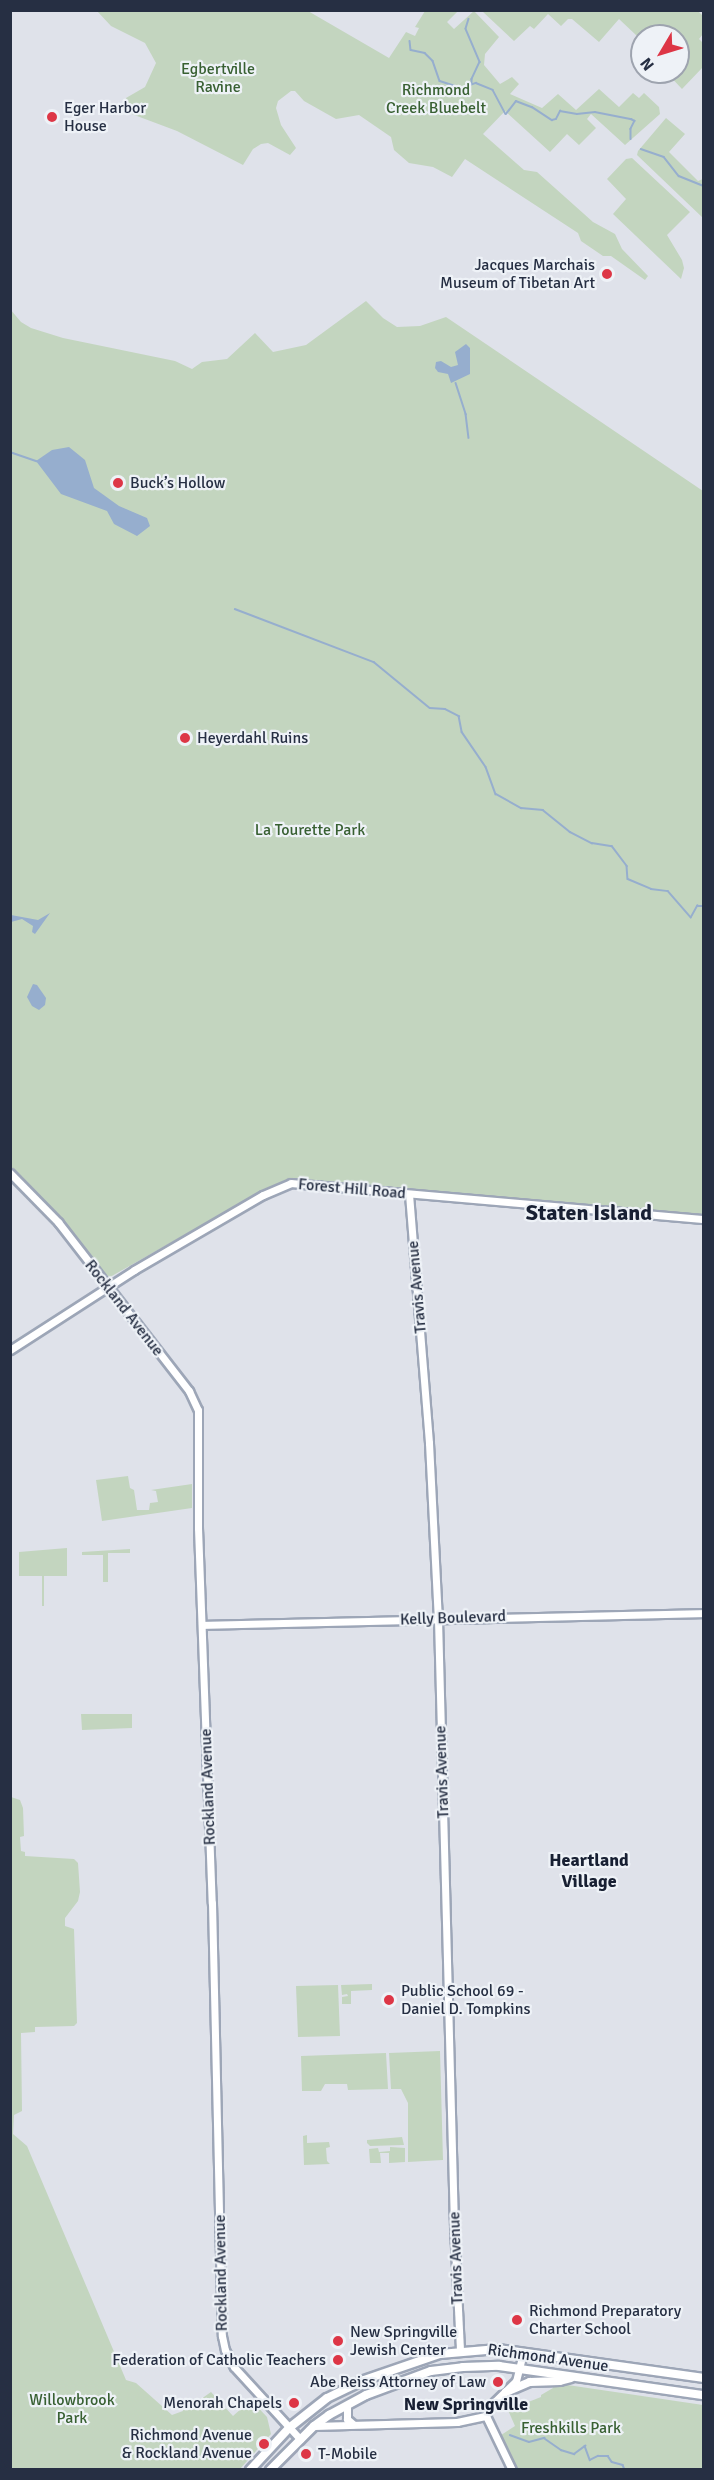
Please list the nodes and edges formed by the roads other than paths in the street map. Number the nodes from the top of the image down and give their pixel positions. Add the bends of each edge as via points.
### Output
1 (10, 1173) edge
2 (409, 1194) junction
3 (704, 1219) edge
4 (107, 1286) junction
5 (10, 1350) edge
6 (704, 1613) edge
7 (438, 1619) junction
8 (202, 1625) junction
9 (460, 2351) junction
10 (523, 2353) junction
11 (521, 2369) junction
12 (575, 2376) junction
13 (704, 2378) edge
14 (506, 2392) junction
15 (704, 2395) edge
16 (346, 2405) junction
17 (486, 2416) junction
18 (356, 2424) junction
19 (314, 2426) junction
20 (289, 2428) junction
21 (300, 2439) junction
22 (250, 2469) edge
23 (270, 2469) edge
24 (512, 2469) edge

1 - 4 street, Rockland Avenue via 58,1222
2 - 3 street, Forest Hill Road
2 - 4 street, Forest Hill Road via 288,1184
2 - 7 street, Travis Avenue via 429,1443
4 - 5 street, Forest Hill Road
4 - 8 street, Rockland Avenue via 197,1406
6 - 7 street, Kelly Boulevard
7 - 8 street, Kelly Boulevard
7 - 9 street, Travis Avenue
8 - 20 street, Rockland Avenue via 222,2336 234,2367
9 - 10 main road, Richmond Avenue via 498,2349
9 - 20 main road, Richmond Avenue via 418,2359 340,2390
10 - 11 street
10 - 13 main road, Richmond Avenue
11 - 12 main road, Richmond Avenue
11 - 14 street
11 - 16 main road, Richmond Avenue via 480,2366 432,2371
12 - 14 main road via 530,2382
12 - 15 main road, Richmond Avenue
14 - 17 street
16 - 18 street via 348,2421
16 - 19 main road, Richmond Avenue
17 - 18 street via 457,2422
17 - 24 street via 488,2427
18 - 19 street
19 - 21 main road, Richmond Avenue
20 - 21 street, Rockland Avenue
20 - 22 main road, Richmond Avenue
21 - 23 main road, Richmond Avenue

